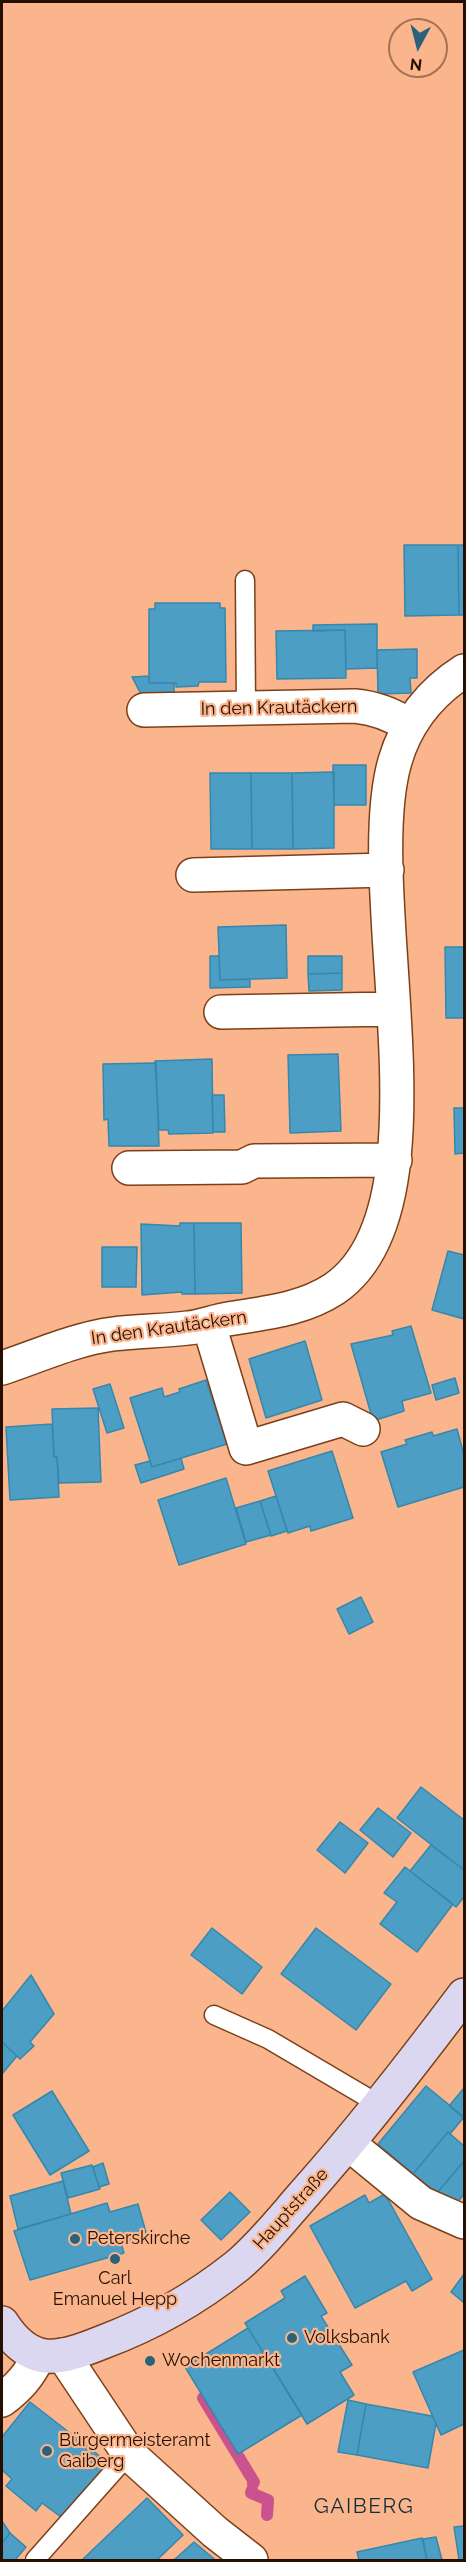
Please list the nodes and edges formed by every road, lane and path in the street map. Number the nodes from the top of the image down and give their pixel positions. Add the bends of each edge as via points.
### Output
1 (244, 580) dead end
2 (465, 671) edge
3 (246, 708) junction
4 (144, 710) dead end
5 (410, 726) junction
6 (387, 870) junction
7 (193, 876) dead end
8 (393, 1008) junction
9 (221, 1012) dead end
10 (394, 1160) junction
11 (129, 1168) dead end
12 (210, 1325) junction
13 (2, 1368) edge
14 (363, 1430) dead end
15 (465, 1995) edge
16 (214, 2015) dead end
17 (380, 2105) junction
18 (349, 2144) junction
19 (465, 2222) edge
20 (2, 2323) edge
21 (51, 2356) junction
22 (2, 2400) edge
23 (129, 2454) junction
24 (35, 2560) edge
25 (251, 2560) edge

1 - 3 lane
2 - 5 street, In den Krautäckern via 433,696
3 - 4 street, In den Krautäckern
3 - 5 street, In den Krautäckern via 370,707
5 - 6 street, In den Krautäckern via 391,776
6 - 7 street
6 - 8 street, In den Krautäckern
8 - 9 street
8 - 10 street, In den Krautäckern
10 - 11 street via 254,1161 242,1167
10 - 12 street, In den Krautäckern via 384,1216 375,1239 340,1285 294,1307
12 - 13 street, In den Krautäckern via 86,1339
12 - 14 street via 246,1448 343,1419
15 - 17 main road, Hauptstraße
16 - 17 lane via 268,2038
17 - 18 main road, Hauptstraße
18 - 19 street via 421,2203
18 - 21 main road, Hauptstraße via 269,2234 238,2265 204,2290 116,2338
20 - 21 main road via 29,2353
21 - 22 street
21 - 23 street
23 - 24 lane
23 - 25 street via 214,2532

